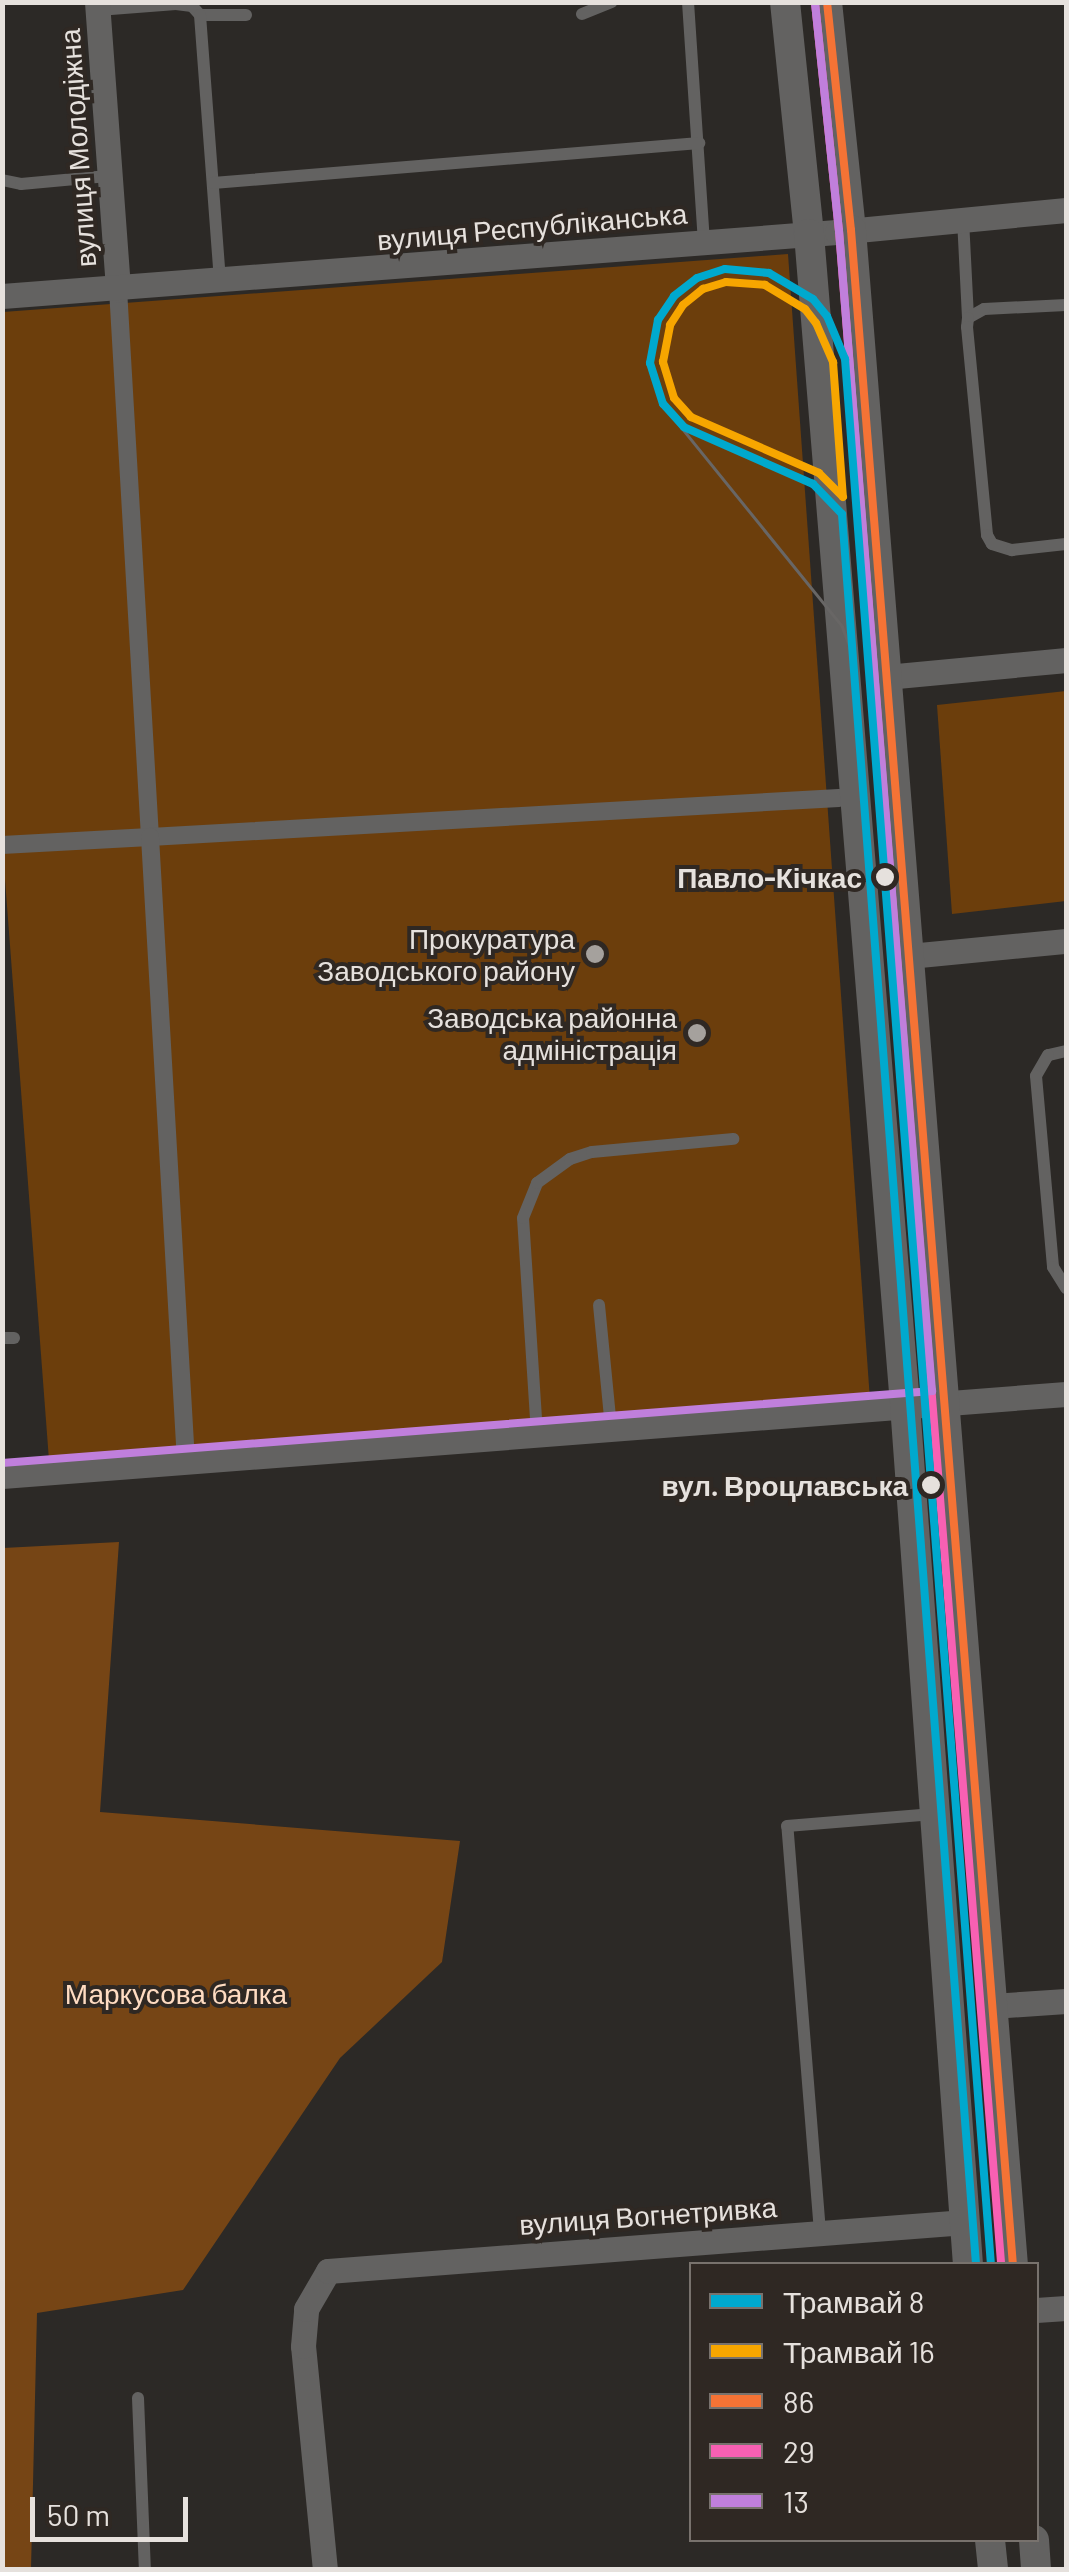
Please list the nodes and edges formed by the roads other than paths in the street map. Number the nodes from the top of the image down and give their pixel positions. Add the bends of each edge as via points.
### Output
1 (612, 2) edge
2 (688, 2) edge
3 (785, 2) edge
4 (827, 2) edge
5 (97, 6) edge
6 (246, 14) dead end
7 (582, 14) dead end
8 (200, 16) junction
9 (699, 143) junction
10 (108, 176) junction
11 (2, 180) edge
12 (213, 183) junction
13 (1066, 210) edge
14 (963, 217) junction
15 (851, 230) junction
16 (808, 234) junction
17 (704, 242) junction
18 (220, 280) junction
19 (118, 289) junction
20 (2, 296) edge
21 (1066, 305) edge
22 (968, 318) junction
23 (1066, 544) edge
24 (1066, 660) edge
25 (886, 676) junction
26 (838, 798) dead end
27 (150, 837) junction
28 (2, 845) edge
29 (1066, 941) edge
30 (909, 956) junction
31 (1066, 1051) edge
32 (733, 1138) dead end
33 (1066, 1288) edge
34 (599, 1305) dead end
35 (1066, 1394) edge
36 (945, 1402) junction
37 (905, 1405) junction
38 (611, 1428) junction
39 (537, 1434) junction
40 (186, 1462) junction
41 (2, 1476) edge
42 (934, 1814) junction
43 (1066, 2001) edge
44 (992, 2006) junction
45 (964, 2222) junction
46 (820, 2232) junction
47 (968, 2262) edge
48 (1013, 2262) edge
49 (1066, 2308) edge
50 (1039, 2310) edge
51 (138, 2398) dead end
52 (990, 2542) edge
53 (1034, 2542) edge
54 (145, 2570) edge
55 (325, 2570) edge
56 (993, 2570) edge
57 (1036, 2570) edge

1 - 7 lane
2 - 9 lane
3 - 16 street
4 - 15 street
5 - 8 lane via 176,4 192,6
5 - 10 street, вулиця Молодіжна
6 - 8 lane
8 - 12 lane
9 - 12 lane
9 - 17 lane
10 - 11 lane
10 - 19 street, вулиця Молодіжна
12 - 18 lane
13 - 14 street, вулиця Республіканська
14 - 15 street, вулиця Республіканська
14 - 22 lane
15 - 16 street, вулиця Республіканська
15 - 25 street
16 - 17 street, вулиця Республіканська
16 - 37 street
17 - 18 street, вулиця Республіканська
18 - 19 street, вулиця Республіканська
19 - 20 street, вулиця Республіканська
19 - 27 street
21 - 22 lane via 984,308
22 - 23 lane via 987,535 992,544 1012,550
24 - 25 street
25 - 30 street
26 - 27 street
27 - 28 street
27 - 40 street
29 - 30 street
30 - 36 street
31 - 33 lane via 1048,1055 1036,1076 1053,1267
32 - 39 lane via 592,1152 570,1159 537,1184 523,1218
34 - 38 lane
35 - 36 street
36 - 37 street
36 - 44 street
37 - 38 street
37 - 42 street
38 - 39 street
39 - 40 street
40 - 41 street
42 - 45 street
42 - 46 lane via 787,1826
43 - 44 street
44 - 48 street
45 - 46 street, вулиця Вогнетривка
45 - 47 street
46 - 55 street, вулиця Вогнетривка via 337,2268 320,2278 310,2297 303,2346
49 - 50 street
51 - 54 lane
52 - 56 street
53 - 57 street

